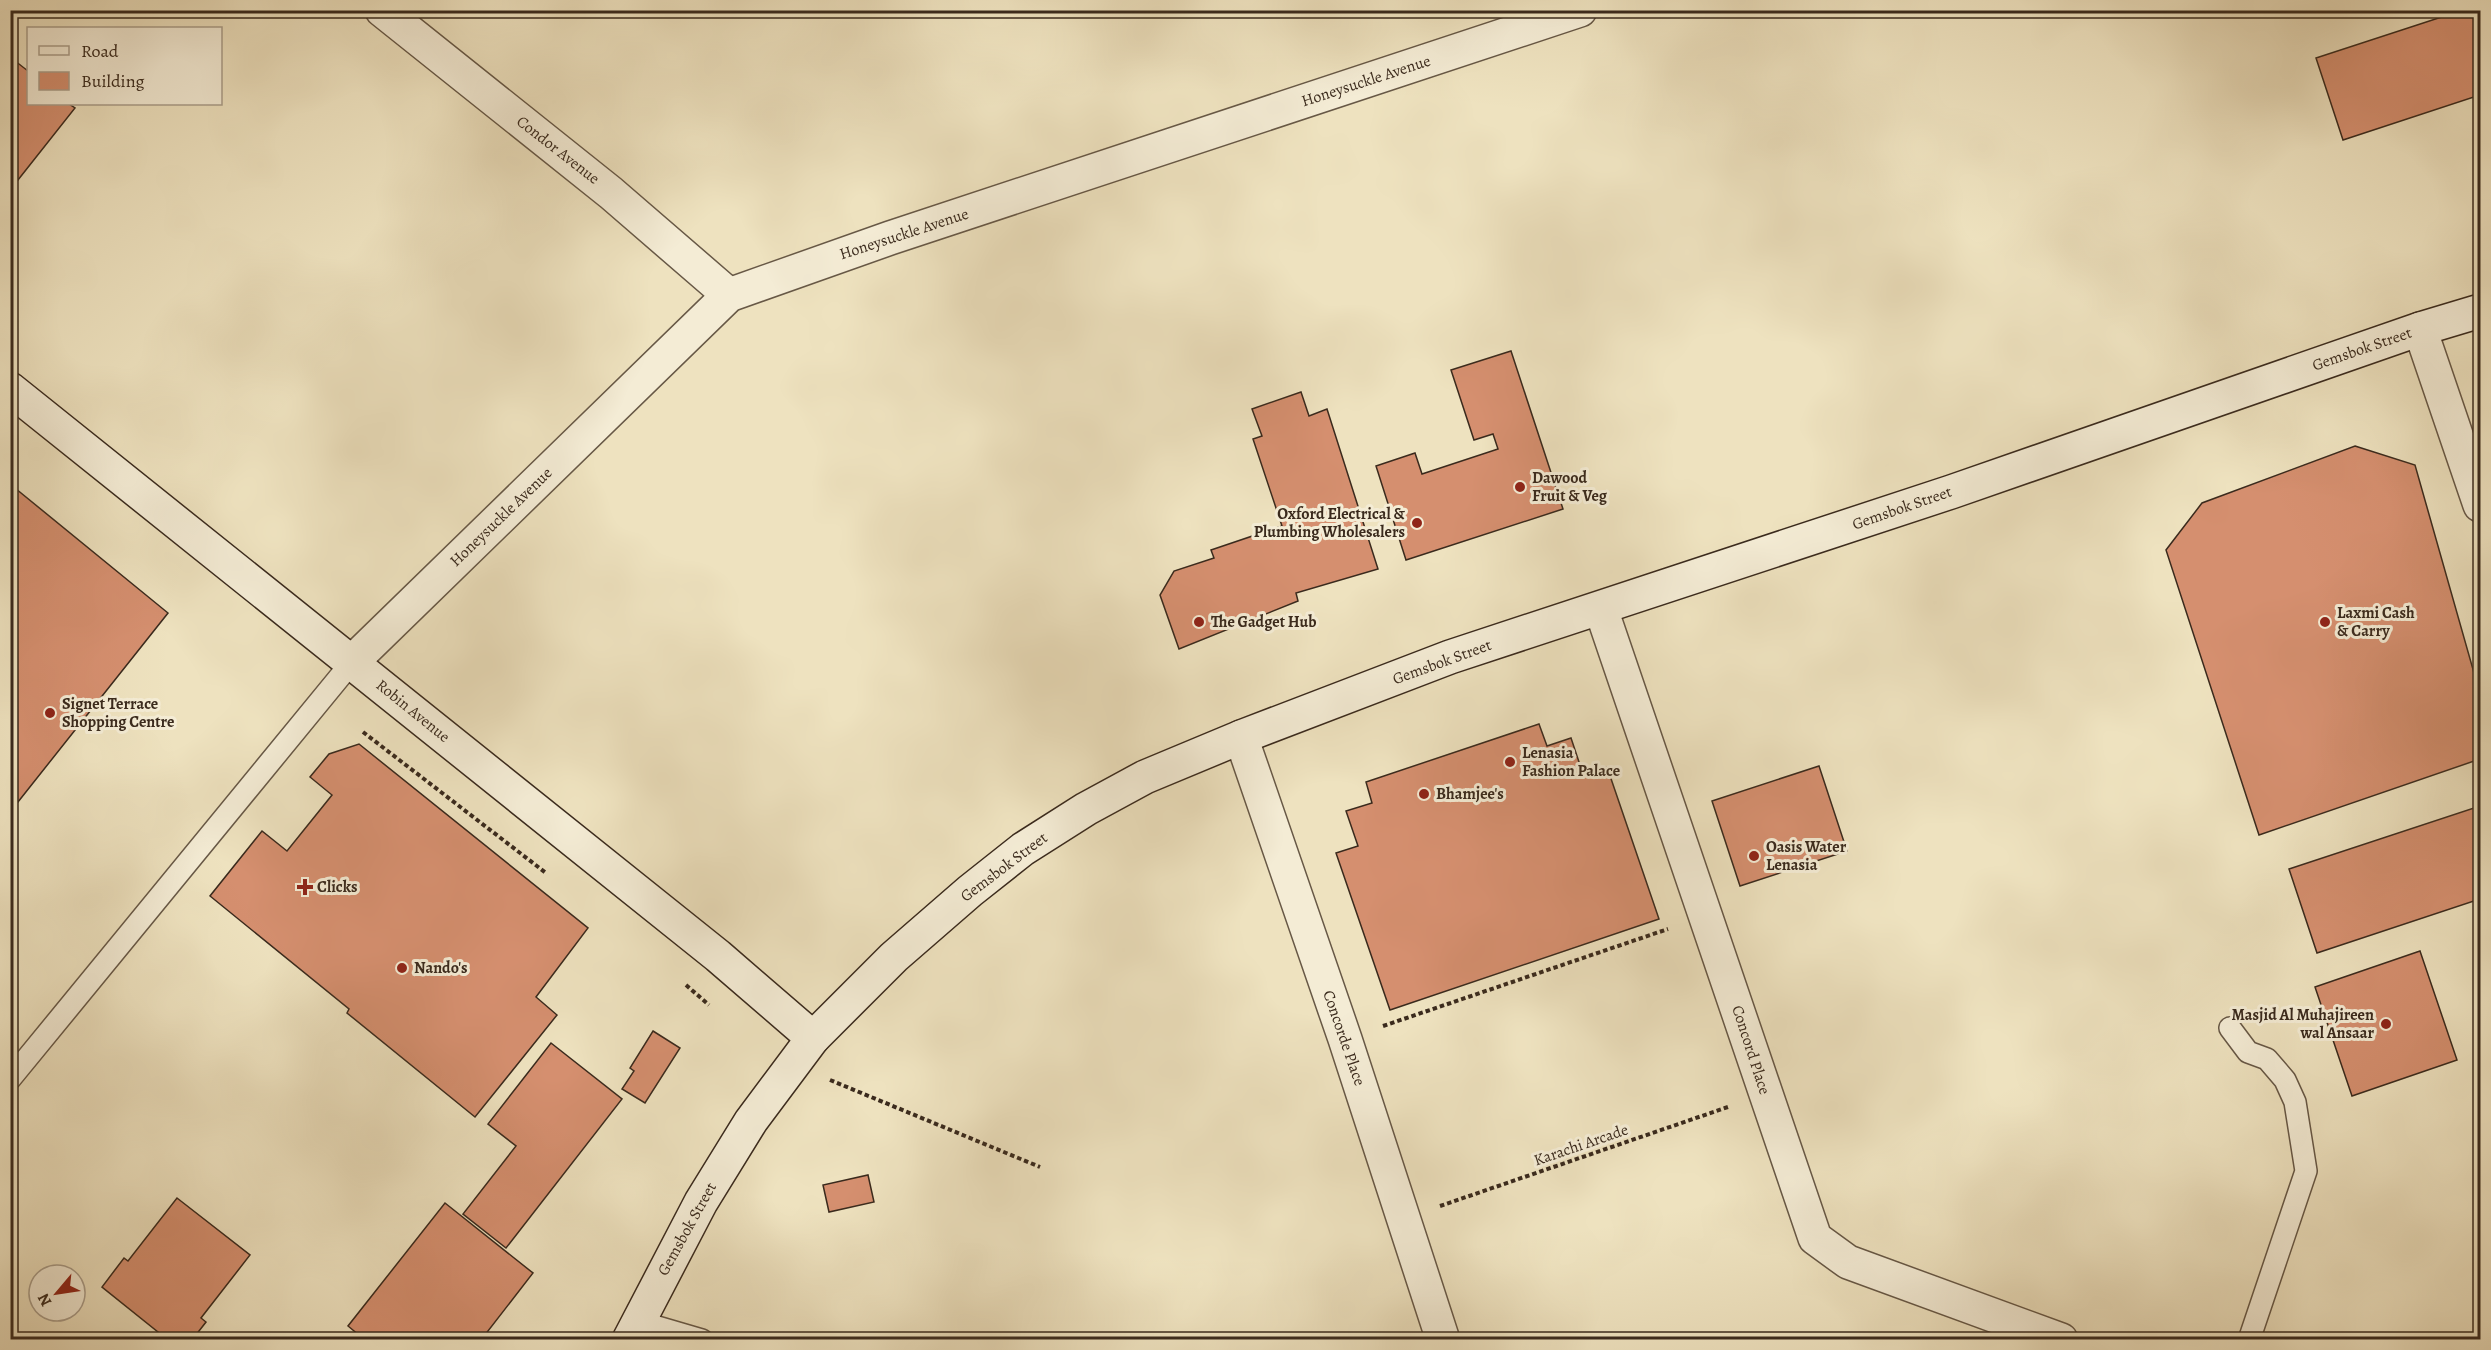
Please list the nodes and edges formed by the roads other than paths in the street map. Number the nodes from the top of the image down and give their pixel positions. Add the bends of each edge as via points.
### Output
1 (1580, 10) edge
2 (386, 12) edge
3 (729, 295) junction
4 (2481, 311) edge
5 (2420, 329) junction
6 (10, 388) edge
7 (2481, 505) edge
8 (1601, 609) junction
9 (352, 663) junction
10 (1241, 737) junction
11 (2230, 1028) dead end
12 (813, 1038) junction
13 (10, 1079) edge
14 (633, 1330) edge
15 (702, 1340) edge
16 (1443, 1340) edge
17 (2061, 1340) edge
18 (2249, 1340) edge

1 - 3 street, Honeysuckle Avenue
2 - 3 street, Condor Avenue via 611,193
3 - 9 street, Honeysuckle Avenue
4 - 5 street, Gemsbok Street
5 - 7 street
5 - 8 street, Gemsbok Street
6 - 9 street, Robin Avenue
8 - 10 street, Gemsbok Street via 1450,657
8 - 17 street, Concord Place via 1815,1238 1848,1262
9 - 12 street, Robin Avenue via 718,956
9 - 13 lane
10 - 12 street, Gemsbok Street via 1145,777 1023,849 894,957
10 - 16 street, Concorde Place
11 - 18 lane via 2248,1052 2267,1059 2286,1080 2295,1102 2306,1171
12 - 14 street, Gemsbok Street via 751,1122 701,1202
14 - 15 lane

